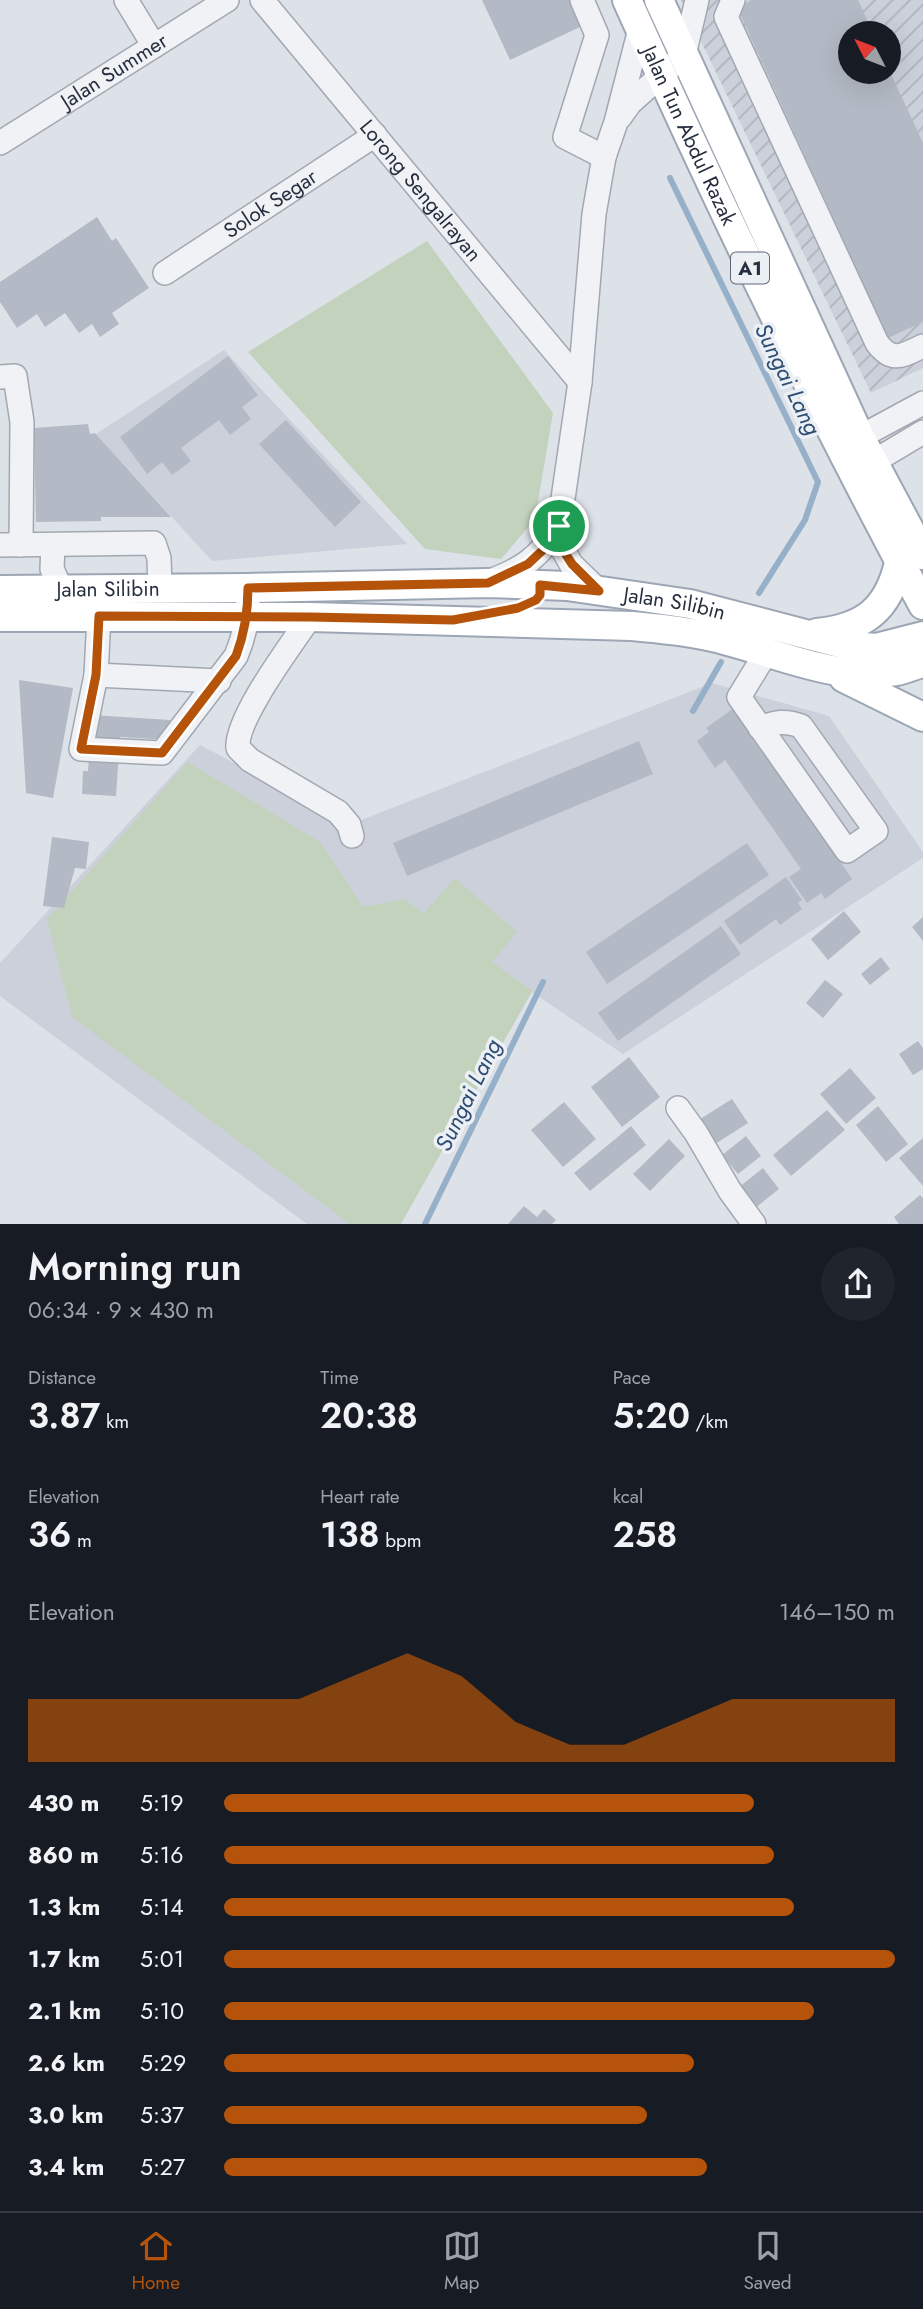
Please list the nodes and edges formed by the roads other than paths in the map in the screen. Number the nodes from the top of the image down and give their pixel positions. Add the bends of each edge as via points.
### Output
1 (126, 0) edge
2 (227, 0) edge
3 (262, 0) edge
4 (582, 0) edge
5 (626, 0) edge
6 (659, 0) edge
7 (697, 0) edge
8 (733, 0) edge
9 (640, 29) junction
10 (154, 46) junction
11 (684, 55) junction
12 (661, 75) junction
13 (616, 122) junction
14 (375, 135) junction
15 (0, 143) edge
16 (604, 157) junction
17 (165, 273) dead end
18 (923, 346) edge
19 (0, 377) edge
20 (580, 382) junction
21 (923, 403) edge
22 (923, 432) edge
23 (852, 447) junction
24 (873, 462) junction
25 (559, 526) junction
26 (11, 545) edge
27 (53, 545) junction
28 (911, 559) edge
29 (488, 583) junction
30 (540, 585) junction
31 (160, 588) junction
32 (248, 588) junction
33 (61, 589) junction
34 (0, 590) edge
35 (599, 591) junction
36 (923, 605) edge
37 (99, 616) junction
38 (0, 617) edge
39 (248, 617) junction
40 (310, 617) junction
41 (453, 620) junction
42 (807, 634) junction
43 (923, 636) edge
44 (766, 653) junction
45 (923, 663) edge
46 (820, 668) junction
47 (96, 675) junction
48 (219, 681) junction
49 (923, 717) edge
50 (760, 728) junction
51 (352, 836) dead end
52 (678, 1108) dead end
53 (754, 1224) edge

1 - 10 street
2 - 10 street, Jalan Summer
3 - 14 street, Lorong Sengalrayan
4 - 16 street via 597,34 565,137
5 - 9 main road, Jalan Tun Abdul Razak / A1
6 - 11 main road, Jalan Tun Abdul Razak / A1
7 - 11 street
8 - 18 street via 726,16 877,343 891,356
9 - 12 main road, Jalan Tun Abdul Razak / A1
9 - 13 street
10 - 15 street, Jalan Summer
11 - 12 street
11 - 23 main road, Jalan Tun Abdul Razak / A1
12 - 13 street
12 - 23 main road, Jalan Tun Abdul Razak / A1 via 750,268
13 - 16 street
14 - 17 street, Solok Segar
14 - 20 street, Lorong Sengalrayan
16 - 20 street via 593,214
19 - 26 street via 15,376 22,422
20 - 25 street
21 - 23 street
22 - 24 street
23 - 24 main road, Jalan Tun Abdul Razak / A1
23 - 28 main road, Jalan Tun Abdul Razak / A1
24 - 28 main road, Jalan Tun Abdul Razak / A1
25 - 29 street via 528,564
25 - 35 street via 562,548
26 - 27 street
27 - 31 street via 154,543
27 - 33 street via 52,569
28 - 36 main road, Jalan Tun Abdul Razak / A1
28 - 42 main road via 867,618 851,627
29 - 30 main road, Jalan Silibin
29 - 32 main road, Jalan Silibin
30 - 35 main road, Jalan Silibin
30 - 41 main road via 540,595 528,604
31 - 32 main road, Jalan Silibin
31 - 33 main road, Jalan Silibin
32 - 39 street
33 - 34 main road, Jalan Silibin
35 - 42 main road, Jalan Silibin via 690,604
37 - 38 main road, Jalan Silibin
37 - 39 main road, Jalan Silibin
37 - 47 street
39 - 40 main road, Jalan Silibin
39 - 48 street via 236,656
40 - 41 main road, Jalan Silibin
40 - 51 street via 249,712 238,748 250,760 338,812
41 - 44 main road, Jalan Silibin via 676,630
42 - 43 main road, Jalan Silibin via 876,648
44 - 46 main road, Jalan Silibin
44 - 50 street via 739,697
45 - 46 main road, Jalan Silibin via 875,673
46 - 49 main road
47 - 48 street
47 - 48 street via 81,749 162,753
50 - 50 street via 789,721 801,726 876,831 847,851
52 - 53 street

